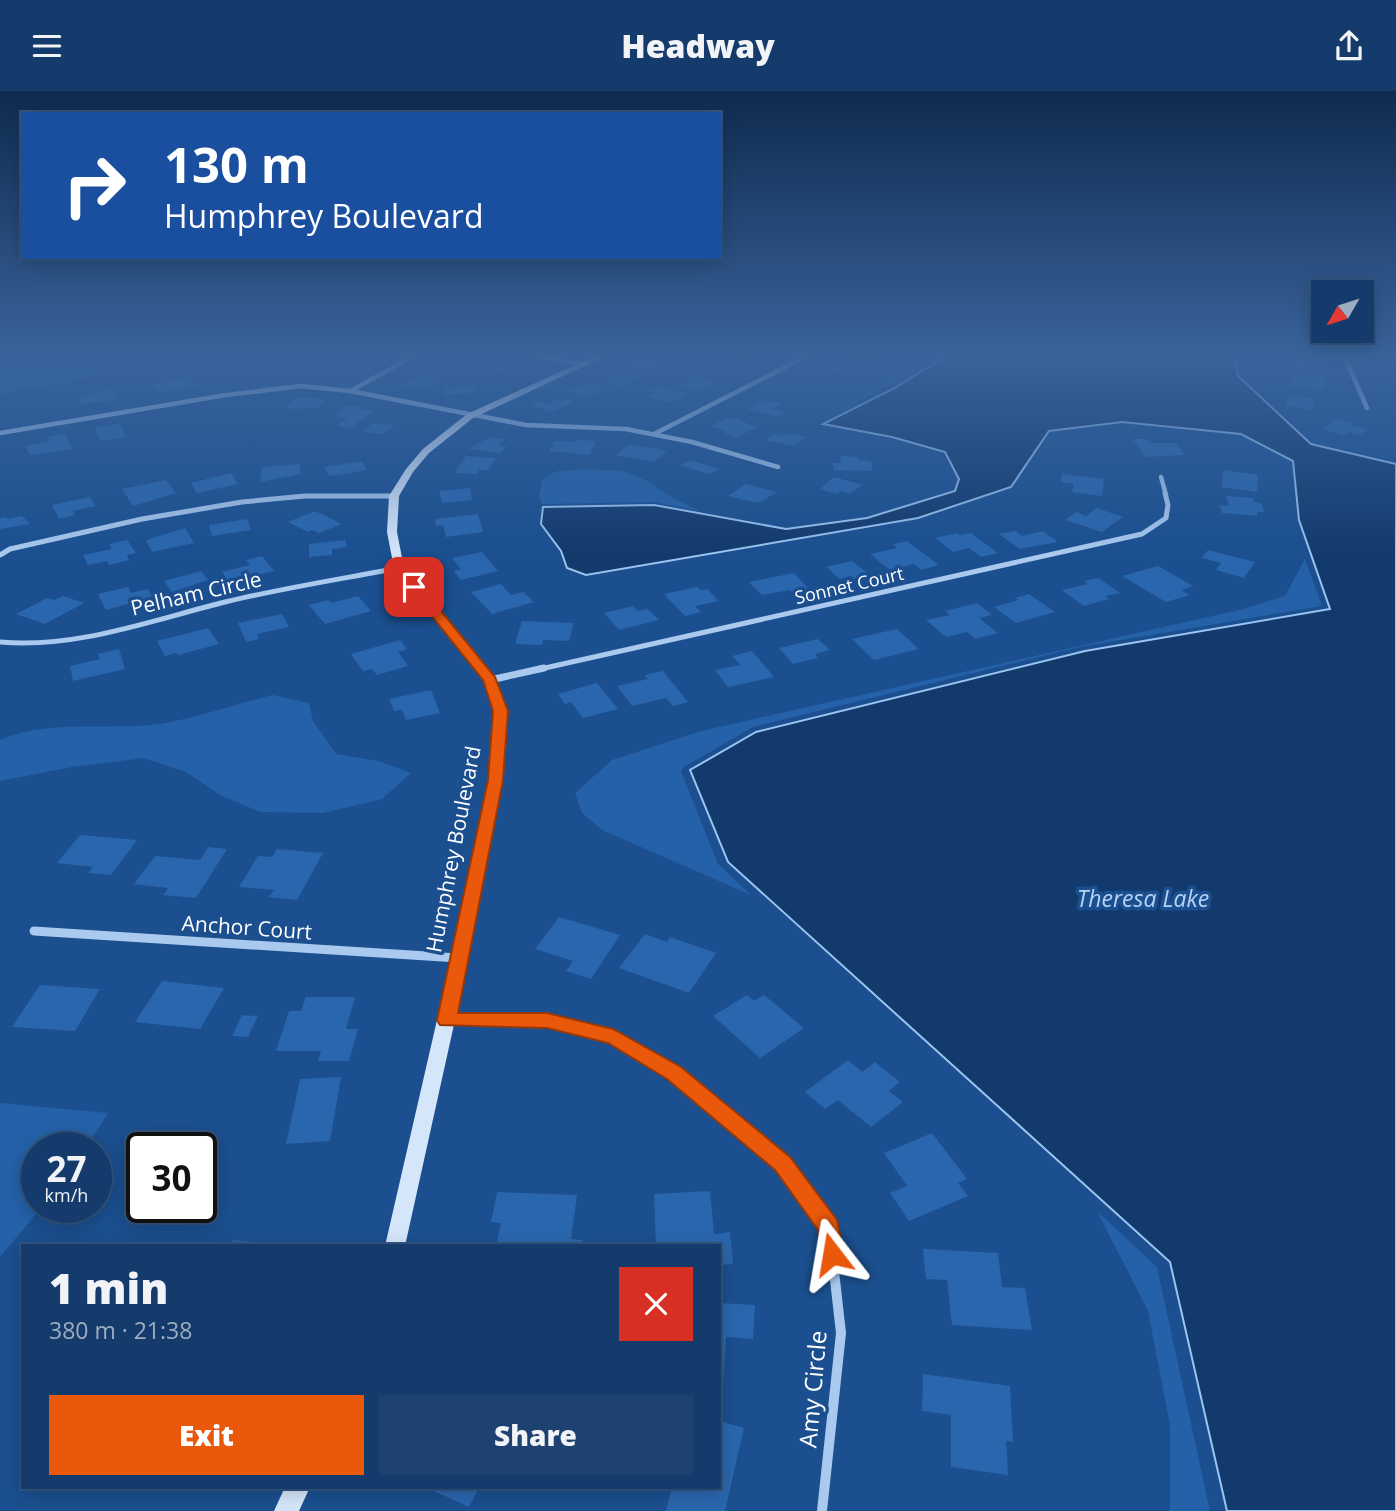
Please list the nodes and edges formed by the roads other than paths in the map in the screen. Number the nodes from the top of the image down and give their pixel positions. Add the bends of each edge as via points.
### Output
1 (71, 421) edge
2 (463, 421) edge
3 (503, 421) edge
4 (677, 421) edge
5 (0, 433) edge
6 (654, 433) junction
7 (778, 467) dead end
8 (1161, 477) dead end
9 (394, 496) junction
10 (0, 555) edge
11 (399, 568) junction
12 (0, 642) edge
13 (490, 680) junction
14 (34, 931) dead end
15 (459, 958) junction
16 (446, 1020) junction
17 (395, 1244) edge
18 (297, 1489) edge
19 (286, 1511) edge
20 (822, 1511) edge

1 - 5 street
2 - 9 street, Humphrey Boulevard via 426,451
3 - 6 street
4 - 6 street
6 - 7 street
8 - 13 street, Sonnet Court via 1170,511 1167,519 1142,534
9 - 10 street via 279,497 223,505 113,525
9 - 11 street, Humphrey Boulevard via 392,532
11 - 12 street, Pelham Circle via 255,595 69,639 34,645
11 - 13 street, Humphrey Boulevard
13 - 15 street, Humphrey Boulevard via 500,711 496,780
14 - 15 street, Anchor Court
15 - 16 street, Humphrey Boulevard
16 - 17 street, Humphrey Boulevard
16 - 20 street, Amy Circle via 547,1021 613,1037 674,1073 782,1164 829,1227 841,1333
18 - 19 street

